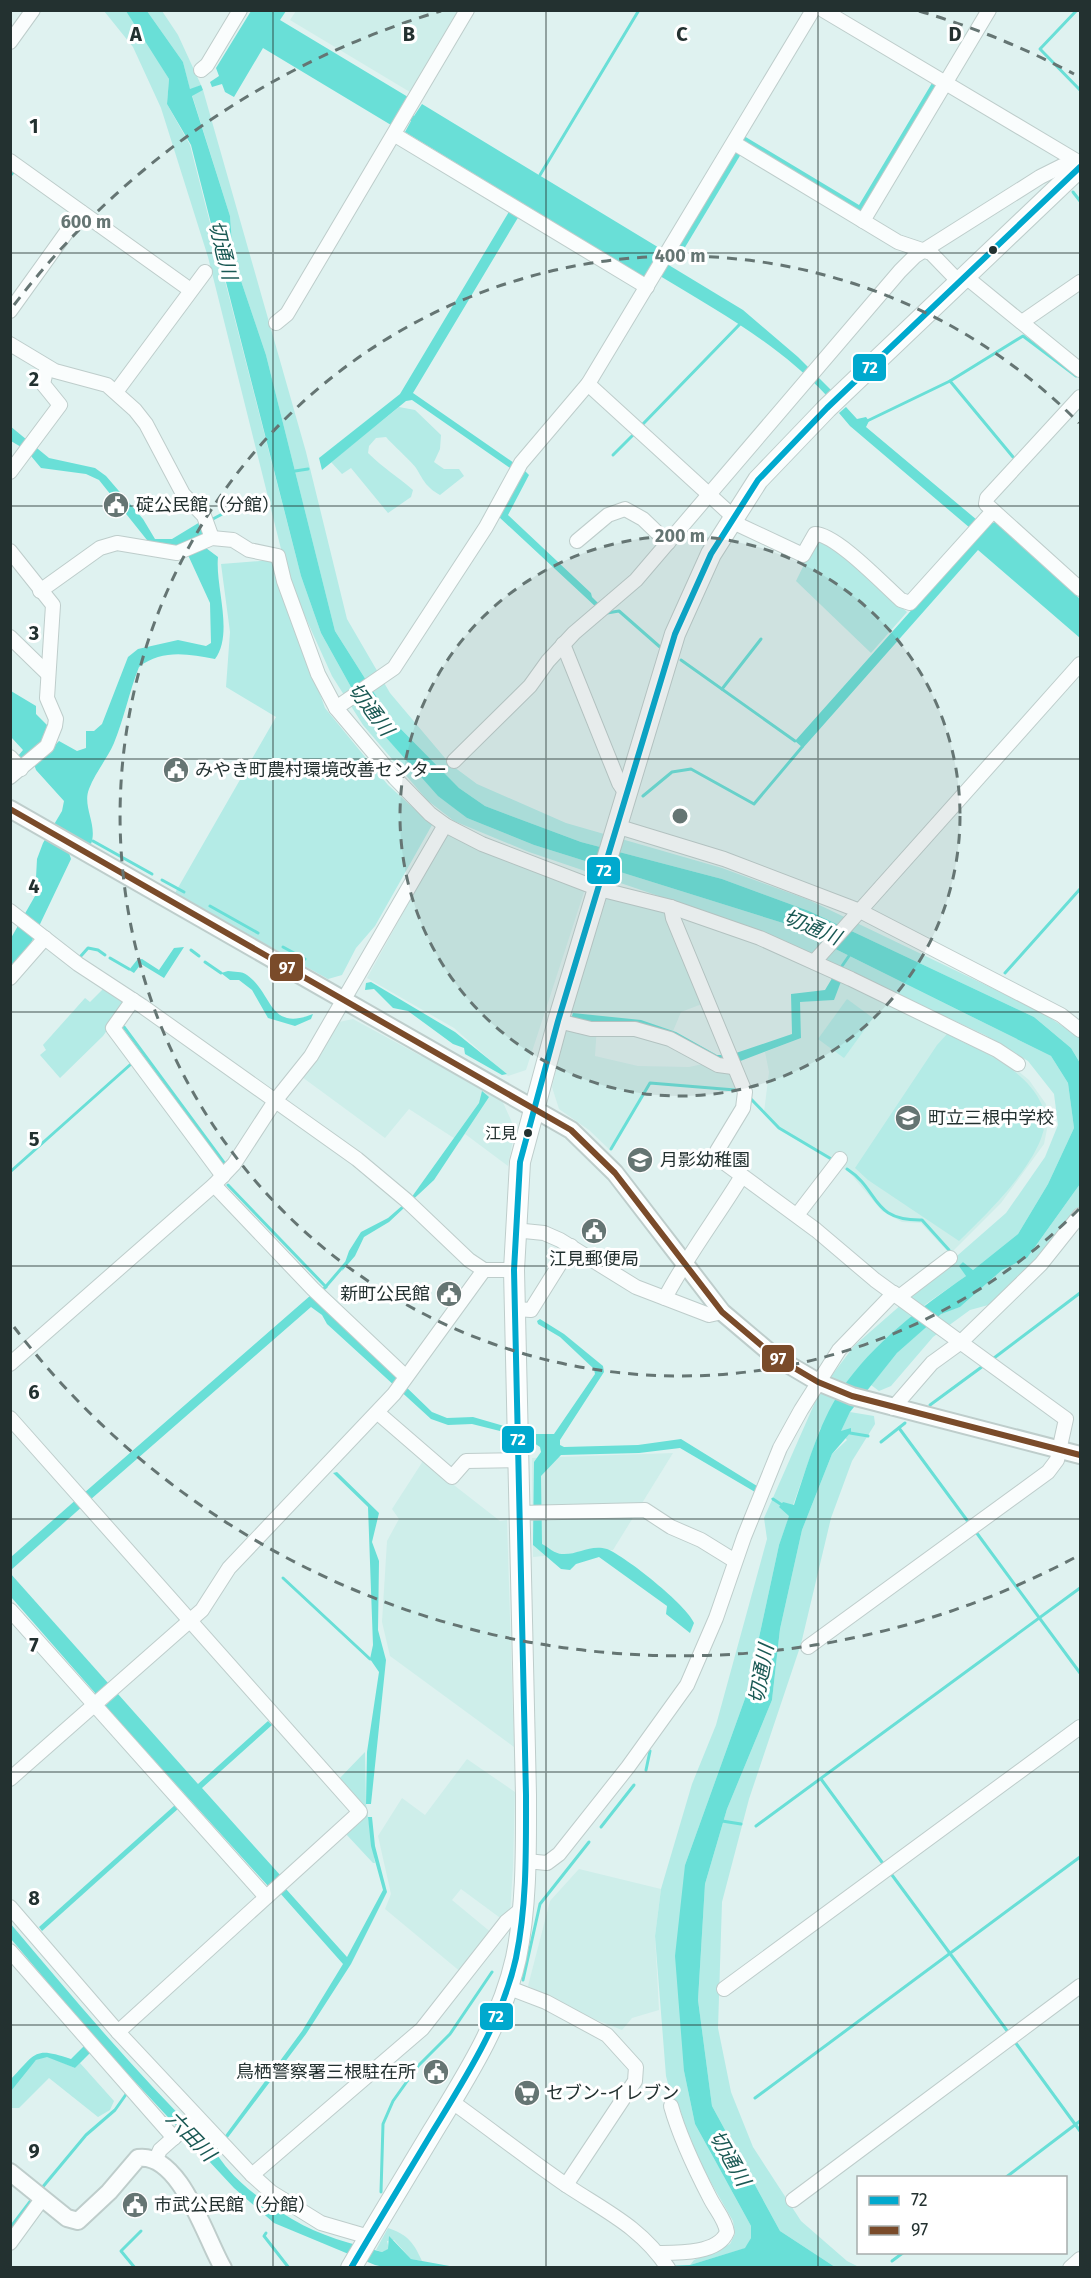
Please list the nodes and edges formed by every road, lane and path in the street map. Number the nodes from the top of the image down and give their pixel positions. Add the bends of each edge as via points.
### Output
1 (33, 10) edge
2 (240, 10) edge
3 (467, 10) edge
4 (813, 10) edge
5 (824, 10) edge
6 (989, 10) edge
7 (10, 42) edge
8 (201, 70) dead end
9 (946, 84) junction
10 (395, 135) junction
11 (734, 143) junction
12 (10, 161) edge
13 (1080, 165) edge
14 (81, 212) junction
15 (863, 221) junction
16 (923, 251) junction
17 (205, 272) dead end
18 (963, 280) junction
19 (1080, 282) edge
20 (647, 287) junction
21 (189, 289) junction
22 (10, 311) edge
23 (276, 322) dead end
24 (1022, 322) junction
25 (10, 344) edge
26 (47, 367) junction
27 (1080, 370) edge
28 (588, 384) junction
29 (116, 392) junction
30 (1080, 397) edge
31 (10, 472) edge
32 (709, 495) junction
33 (993, 511) junction
34 (731, 519) junction
35 (212, 538) junction
36 (577, 541) dead end
37 (668, 543) junction
38 (10, 551) edge
39 (1080, 589) edge
40 (40, 591) junction
41 (10, 637) edge
42 (563, 644) junction
43 (1080, 664) edge
44 (48, 674) junction
45 (338, 707) junction
46 (10, 757) edge
47 (454, 761) dead end
48 (16, 773) edge
49 (625, 792) junction
50 (10, 809) edge
51 (445, 825) junction
52 (616, 826) junction
53 (599, 886) junction
54 (671, 907) junction
55 (858, 912) junction
56 (14, 914) edge
57 (42, 935) junction
58 (815, 961) junction
59 (10, 978) edge
60 (345, 999) junction
61 (133, 1000) junction
62 (558, 1020) junction
63 (1080, 1030) edge
64 (1018, 1064) dead end
65 (732, 1066) junction
66 (275, 1101) junction
67 (533, 1106) junction
68 (840, 1159) dead end
69 (742, 1176) junction
70 (219, 1180) junction
71 (797, 1215) junction
72 (1080, 1215) edge
73 (514, 1230) junction
74 (571, 1246) junction
75 (950, 1258) dead end
76 (683, 1263) junction
77 (483, 1270) junction
78 (514, 1270) junction
79 (898, 1296) junction
80 (664, 1298) junction
81 (515, 1309) junction
82 (722, 1312) junction
83 (960, 1341) junction
84 (10, 1364) edge
85 (818, 1382) junction
86 (401, 1383) junction
87 (893, 1408) junction
88 (378, 1413) junction
89 (10, 1418) edge
90 (1066, 1419) junction
91 (1080, 1429) edge
92 (1060, 1450) junction
93 (1080, 1455) edge
94 (519, 1460) junction
95 (531, 1512) junction
96 (735, 1561) junction
97 (10, 1610) edge
98 (191, 1620) junction
99 (808, 1647) dead end
100 (95, 1705) junction
101 (1080, 1727) edge
102 (10, 1779) edge
103 (526, 1861) junction
104 (266, 1897) junction
105 (10, 1907) edge
106 (524, 1907) junction
107 (10, 1951) edge
108 (1080, 1986) edge
109 (507, 1987) junction
110 (724, 1989) dead end
111 (118, 2032) junction
112 (452, 2101) junction
113 (671, 2106) dead end
114 (196, 2118) junction
115 (174, 2138) junction
116 (156, 2159) junction
117 (10, 2172) edge
118 (252, 2175) junction
119 (566, 2185) junction
120 (42, 2199) junction
121 (793, 2200) dead end
122 (368, 2239) junction
123 (10, 2243) edge
124 (659, 2254) junction
125 (1080, 2259) edge
126 (352, 2266) edge
127 (223, 2268) edge
128 (668, 2268) edge
129 (1070, 2268) edge

1 - 7 street
2 - 8 street
3 - 10 street
4 - 11 street
5 - 9 street
6 - 9 street
9 - 13 street
9 - 15 street
10 - 20 street
10 - 23 street via 287,314
11 - 15 street
11 - 20 street
12 - 14 street
13 - 16 street via 1062,166 1040,177
13 - 18 highway
14 - 21 street
14 - 22 street
15 - 16 street via 898,242
16 - 18 street
16 - 32 street via 900,270
17 - 21 street
18 - 24 street
18 - 34 highway via 788,446
19 - 24 street
20 - 28 street
21 - 29 street
24 - 27 street
25 - 26 street
26 - 29 street via 96,381
26 - 31 street via 43,384 60,405
28 - 32 street
28 - 45 street via 521,463 477,541 394,668
29 - 35 street via 146,424 183,494 204,516
30 - 33 street via 987,498 986,504
32 - 34 street
32 - 37 street
33 - 34 street via 910,603 901,600 819,534 815,534 802,555
33 - 39 street
34 - 49 highway via 692,590
35 - 40 street via 177,553 117,543 100,548
35 - 45 street via 233,540 249,550 278,556 318,674
36 - 37 street via 608,515 625,508
37 - 42 street via 622,594
38 - 40 street
40 - 44 street via 52,605
41 - 44 street
42 - 47 street via 530,686
42 - 49 street
43 - 55 street
44 - 48 street via 47,698 56,719 44,749
45 - 51 street via 394,778
46 - 48 street
49 - 52 highway
50 - 60 main road
51 - 53 street via 482,844
51 - 60 street
52 - 53 highway
52 - 55 street via 724,859
53 - 54 street
53 - 62 highway
54 - 58 street
54 - 65 street
55 - 58 street
55 - 63 street via 1061,1015
56 - 57 street
57 - 59 street
57 - 61 street
58 - 64 street
60 - 66 street via 312,1056
60 - 67 main road
61 - 66 street
61 - 70 street via 113,1028
62 - 65 street via 591,1029 635,1029 670,1039 718,1065
62 - 67 highway
65 - 69 street via 746,1101 717,1156
66 - 70 street
66 - 77 street via 357,1159
67 - 73 highway via 520,1162
67 - 76 main road via 571,1130 615,1173
68 - 71 street
69 - 71 street
69 - 76 street
70 - 84 street
70 - 86 street
71 - 79 street
72 - 83 street via 1041,1263
73 - 74 street via 544,1233
73 - 78 highway
74 - 80 street via 636,1287
74 - 81 street via 531,1310
75 - 79 street
76 - 80 street
76 - 82 main road
77 - 78 street
77 - 86 street
78 - 81 highway
79 - 83 street
79 - 85 street via 839,1350
80 - 82 street via 709,1315
81 - 94 highway
82 - 85 main road via 774,1356
83 - 87 street via 932,1363
83 - 90 street
85 - 87 main road
85 - 96 street via 780,1448
86 - 88 street
87 - 92 main road
88 - 94 street via 452,1477 466,1461
88 - 98 street via 245,1549
89 - 98 street
90 - 91 street
90 - 92 street
92 - 93 main road
92 - 99 street via 1048,1472
94 - 95 highway
95 - 96 street via 645,1510
95 - 103 highway
96 - 103 street via 687,1685 559,1854 547,1863
97 - 100 street
98 - 100 street
98 - 104 street via 360,1812
100 - 102 street
100 - 104 street
101 - 110 street
103 - 106 highway
104 - 111 street
105 - 111 street
106 - 109 highway
106 - 118 street via 506,1922 422,2029
107 - 115 street
108 - 121 street
109 - 112 highway via 493,2026
109 - 119 street via 546,2002 607,2035 636,2067 635,2081
111 - 114 street
112 - 119 street
112 - 122 highway
113 - 124 street via 678,2130 727,2232 720,2242 689,2253
114 - 115 street
114 - 118 street
115 - 116 street
116 - 120 main road via 138,2158 78,2221 67,2218
116 - 127 main road via 174,2174
117 - 120 main road
118 - 122 street via 271,2192 321,2223
119 - 124 street via 637,2230
120 - 123 street
122 - 126 highway
124 - 128 street
125 - 129 street

